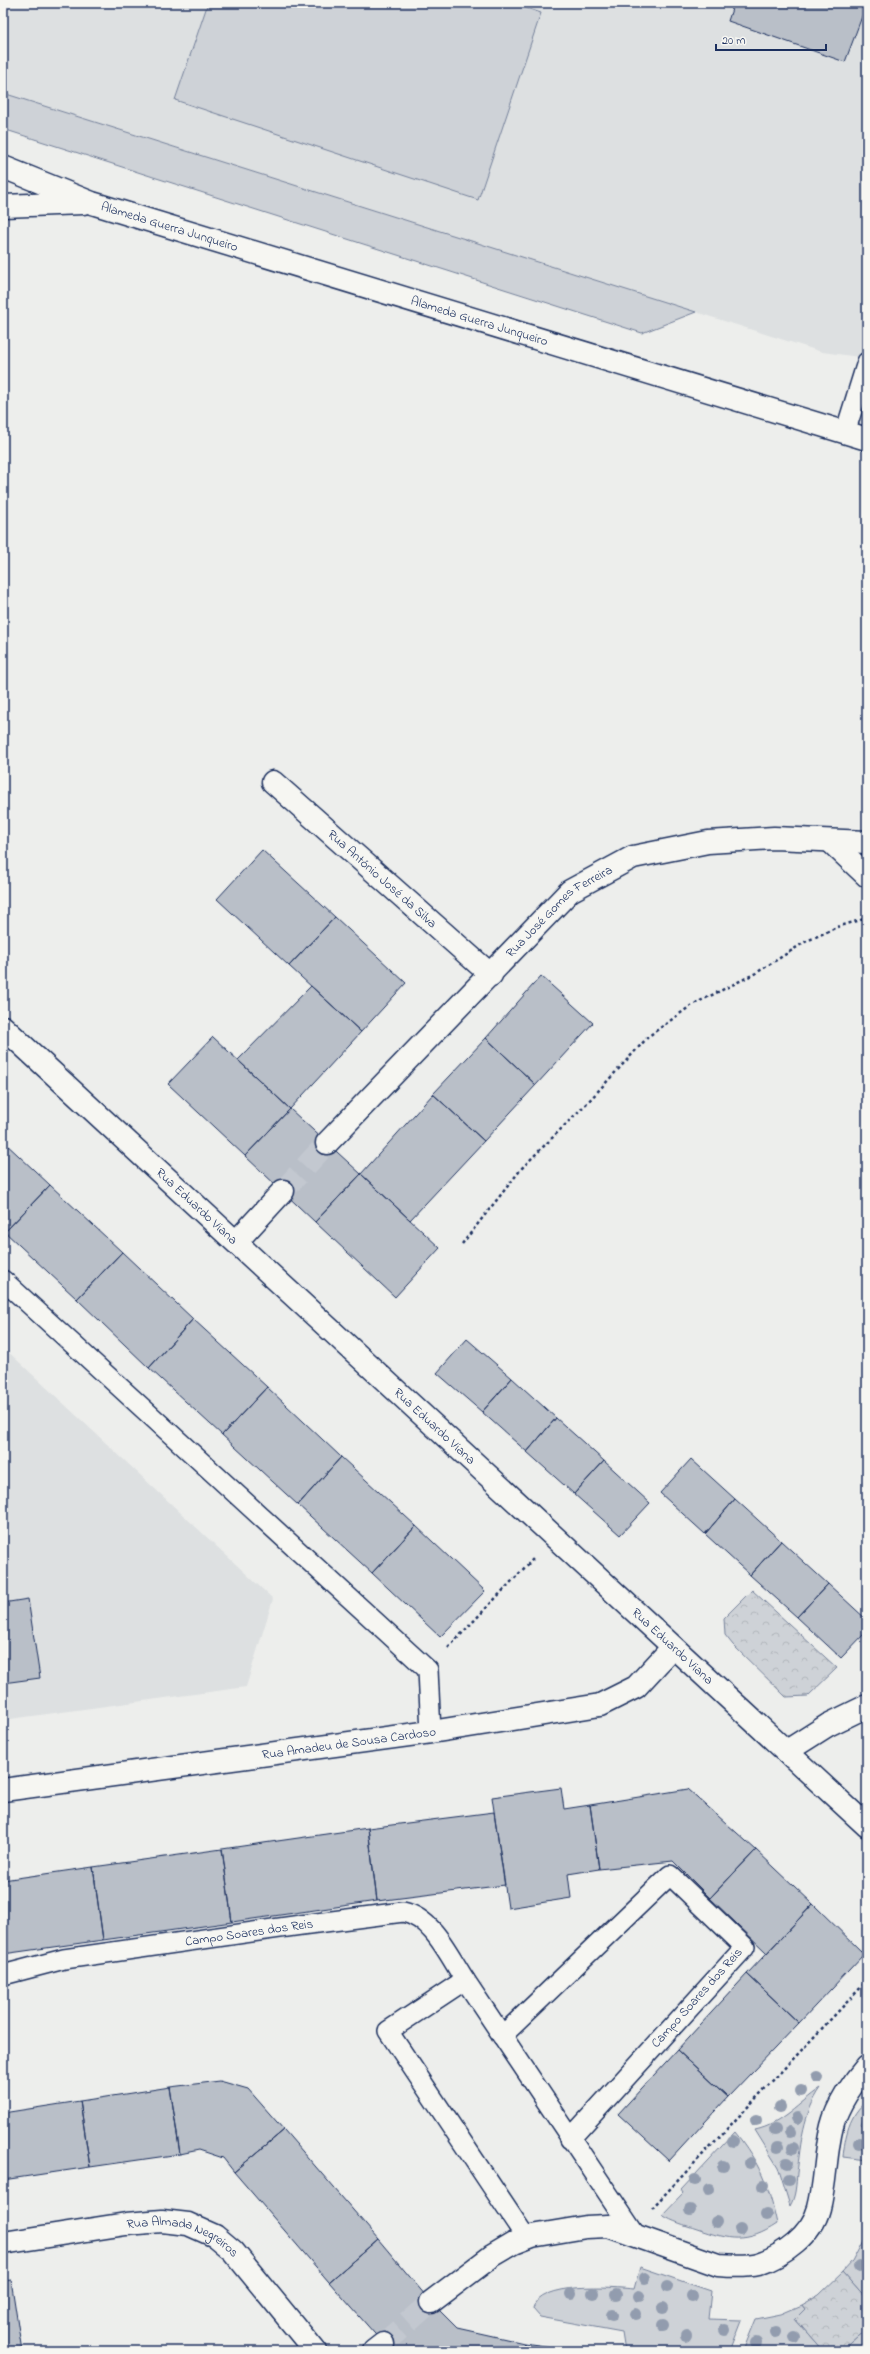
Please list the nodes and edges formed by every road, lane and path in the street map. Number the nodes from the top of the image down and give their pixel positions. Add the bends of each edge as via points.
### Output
1 (3, 167) edge
2 (92, 203) junction
3 (3, 206) edge
4 (867, 362) edge
5 (846, 433) junction
6 (867, 439) edge
7 (273, 782) dead end
8 (830, 841) junction
9 (867, 842) edge
10 (867, 876) edge
11 (867, 918) edge
12 (491, 975) junction
13 (3, 1027) edge
14 (327, 1143) tunnel mouth
15 (283, 1192) tunnel mouth
16 (237, 1241) junction
17 (462, 1244) dead end
18 (3, 1280) edge
19 (554, 1537) junction
20 (673, 1647) junction
21 (428, 1670) junction
22 (867, 1706) edge
23 (431, 1732) junction
24 (787, 1751) junction
25 (3, 1790) edge
26 (867, 1826) edge
27 (3, 1975) edge
28 (465, 1980) junction
29 (867, 1981) edge
30 (502, 2036) junction
31 (866, 2070) edge
32 (570, 2139) junction
33 (649, 2212) dead end
34 (635, 2234) junction
35 (527, 2239) junction
36 (3, 2243) edge
37 (431, 2302) tunnel mouth
38 (315, 2351) edge

1 - 2 street, Alameda Guerra Junqueiro
2 - 3 street, Alameda Guerra Junqueiro
2 - 5 street, Alameda Guerra Junqueiro
4 - 5 lane
5 - 6 street, Alameda Guerra Junqueiro
7 - 12 street, Rua António José da Silva
8 - 9 street, Rua José Gomes Ferreira
8 - 10 street
8 - 12 street, Rua José Gomes Ferreira via 774,838 708,842 633,857 570,891
11 - 17 path via 837,927 805,942 756,973 692,1005 650,1036 522,1168 481,1216
12 - 14 street, Rua José Gomes Ferreira
13 - 16 street, Rua Eduardo Viana
15 - 16 street
16 - 19 street, Rua Eduardo Viana
18 - 21 lane
19 - 20 street, Rua Eduardo Viana
19 - 21 path
20 - 23 street, Rua Amadeu de Sousa Cardoso via 636,1687 600,1705
20 - 24 street, Rua Eduardo Viana
21 - 23 lane
22 - 24 street via 828,1725
23 - 25 street, Rua Amadeu de Sousa Cardoso
24 - 26 street, Rua Eduardo Viana
27 - 28 lane, Campo Soares dos Reis via 64,1959 403,1912 412,1914 428,1925
28 - 30 lane, Campo Soares dos Reis
28 - 35 lane via 388,2031
29 - 33 path
30 - 32 lane, Campo Soares dos Reis
30 - 32 lane, Campo Soares dos Reis via 670,1875 745,1947
31 - 34 street via 836,2113 828,2145 818,2210 809,2227 796,2242 758,2264 737,2267 718,2265
32 - 34 lane, Campo Soares dos Reis
34 - 35 street via 608,2226 586,2227
35 - 37 street via 514,2243 492,2256
36 - 38 street, Rua Almada Negreiros via 126,2224 162,2221 188,2224 214,2236 232,2251

